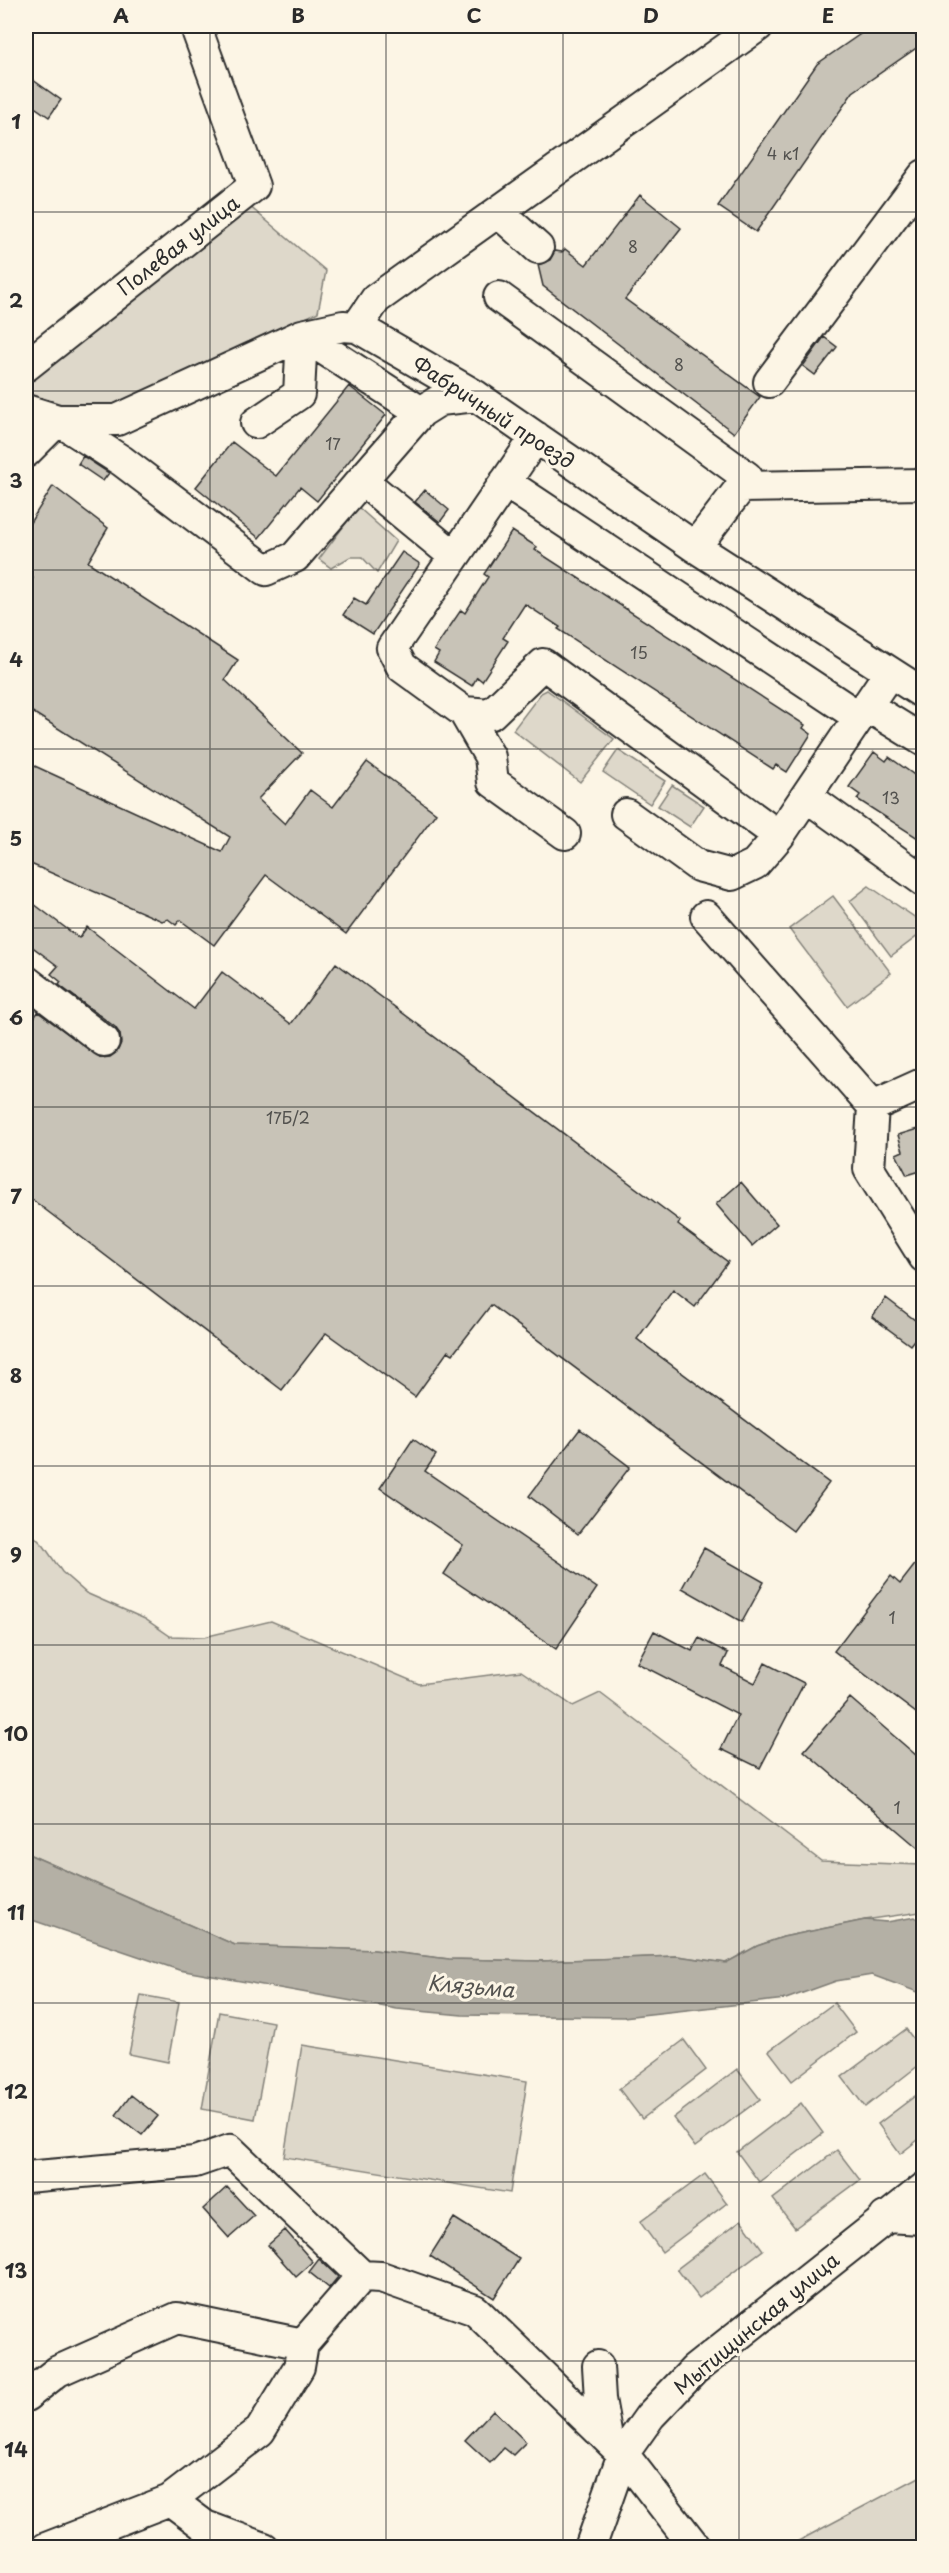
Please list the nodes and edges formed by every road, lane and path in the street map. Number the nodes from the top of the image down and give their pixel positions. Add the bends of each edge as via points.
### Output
1 (201, 26) edge
2 (758, 26) edge
3 (924, 175) edge
4 (498, 212) junction
5 (538, 248) dead end
6 (499, 297) dead end
7 (357, 327) junction
8 (302, 335) junction
9 (26, 366) edge
10 (768, 382) dead end
11 (476, 396) junction
12 (26, 410) edge
13 (421, 412) junction
14 (58, 420) junction
15 (256, 423) dead end
16 (536, 437) junction
17 (26, 452) edge
18 (747, 477) dead end
19 (363, 481) junction
20 (505, 482) junction
21 (924, 484) edge
22 (695, 547) junction
23 (454, 556) junction
24 (889, 673) junction
25 (924, 694) edge
26 (464, 712) junction
27 (863, 712) junction
28 (924, 741) edge
29 (806, 796) junction
30 (626, 813) dead end
31 (565, 834) dead end
32 (779, 836) junction
33 (924, 881) edge
34 (706, 916) dead end
35 (26, 981) edge
36 (104, 1041) dead end
37 (924, 1083) edge
38 (873, 1106) junction
39 (914, 1222) edge
40 (924, 1257) edge
41 (26, 2177) edge
42 (924, 2187) edge
43 (885, 2217) junction
44 (924, 2219) edge
45 (362, 2276) junction
46 (303, 2344) junction
47 (598, 2366) dead end
48 (26, 2396) edge
49 (615, 2446) junction
50 (170, 2500) junction
51 (46, 2547) edge
52 (264, 2547) edge
53 (590, 2547) edge
54 (696, 2547) edge

1 - 9 street, Полевая улица via 198,33 254,186
2 - 4 street
3 - 10 street
4 - 5 street
4 - 7 street via 376,299
6 - 18 street
7 - 8 street via 343,326
7 - 11 street, Фабричный проезд
8 - 13 street
8 - 14 street via 117,420
8 - 15 street via 299,394
11 - 13 street via 440,400
11 - 16 street, Фабричный проезд
12 - 14 street
13 - 19 street
14 - 17 street
14 - 19 street via 122,461 266,570 295,557
16 - 20 street
16 - 22 street, Фабричный проезд
19 - 23 street
20 - 23 street
20 - 27 street
21 - 22 street via 741,486
22 - 24 street, Фабричный проезд
23 - 26 street via 392,648 402,668
24 - 25 street, Фабричный проезд
24 - 27 street
26 - 31 street via 490,757 492,782
26 - 32 street via 491,714 543,664
27 - 28 street
27 - 29 street
29 - 32 street
29 - 33 street
30 - 32 street via 698,866 732,875 755,864
34 - 38 street
35 - 36 street
37 - 38 street
38 - 39 street via 869,1169
39 - 40 street
41 - 45 street via 195,2162 230,2150
42 - 43 street, Мытищинская улица
43 - 44 street
43 - 49 street, Мытищинская улица via 694,2370
45 - 46 street
45 - 49 street via 381,2277 475,2310
46 - 48 street via 177,2318 58,2371
46 - 50 street via 299,2367 260,2431
47 - 49 street via 600,2399
49 - 53 street, Мытищинская улица
49 - 54 street
50 - 51 street
50 - 52 street via 205,2526

